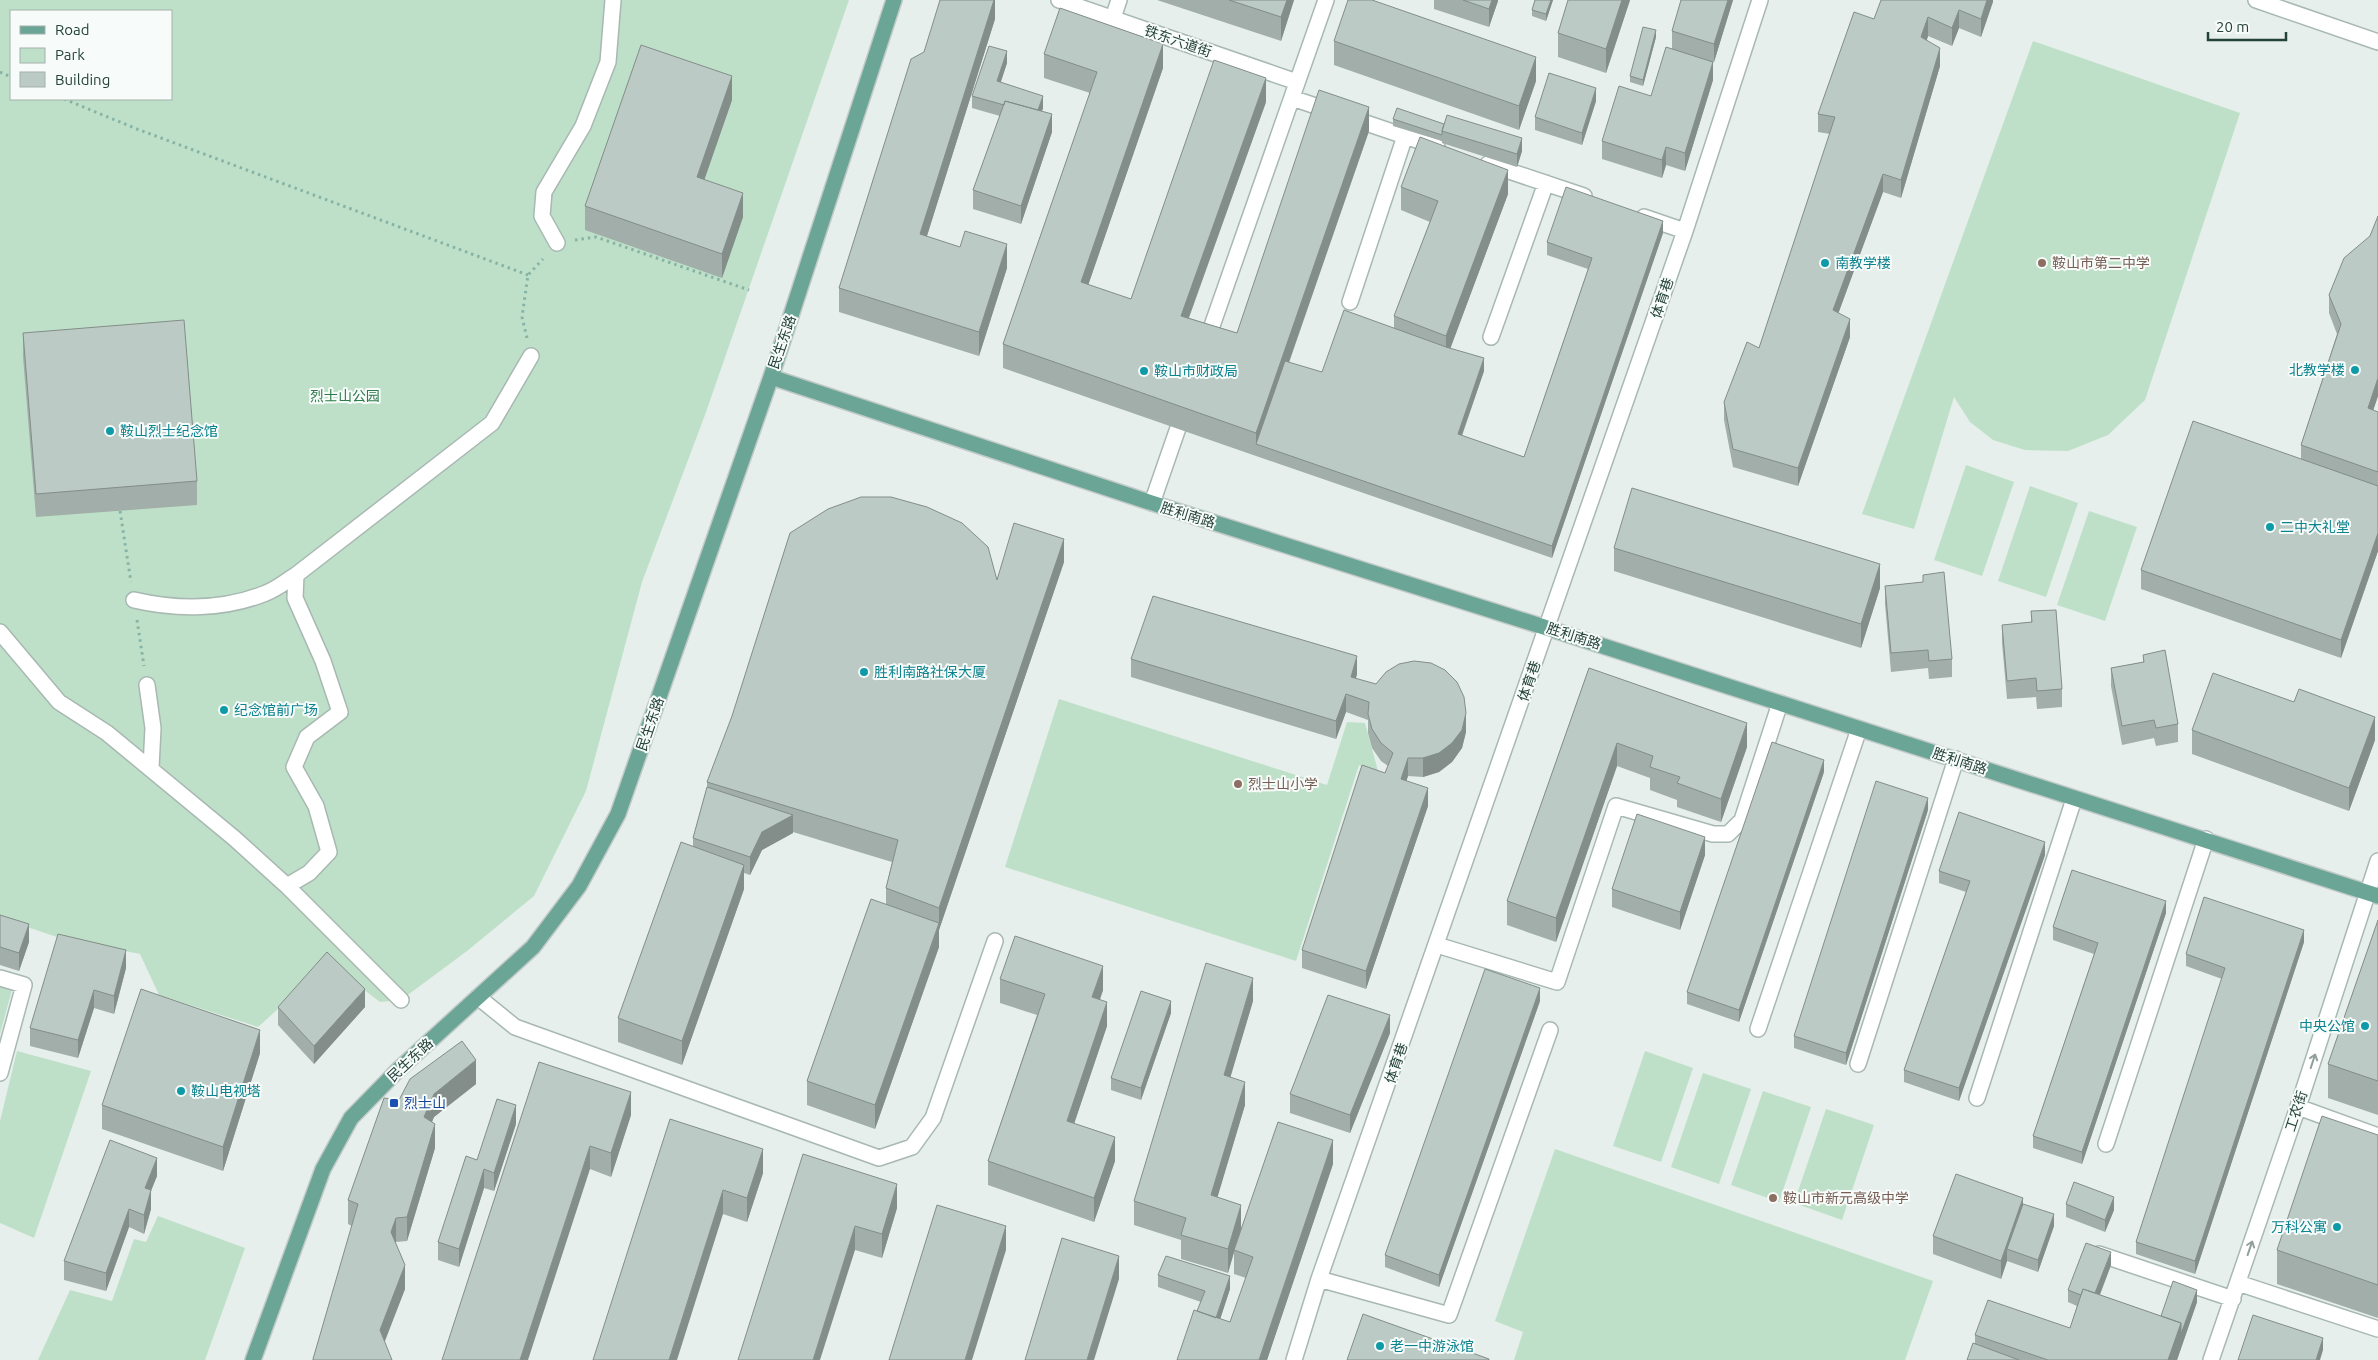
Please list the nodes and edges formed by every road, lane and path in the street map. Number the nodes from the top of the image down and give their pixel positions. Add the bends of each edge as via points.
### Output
1 (613, 0) edge
2 (894, 0) edge
3 (1059, 0) edge
4 (1119, 0) edge
5 (1326, 0) edge
6 (1760, 0) edge
7 (2256, 0) edge
8 (1113, 18) junction
9 (2378, 42) edge
10 (1297, 82) junction
11 (1292, 98) junction
12 (66, 100) edge
13 (1405, 136) junction
14 (1452, 152) edge
15 (1471, 158) edge
16 (1546, 183) junction
17 (1602, 202) edge
18 (1630, 212) edge
19 (1685, 231) junction
20 (557, 243) junction
21 (528, 275) junction
22 (749, 290) dead end
23 (1350, 302) dead end
24 (1491, 337) dead end
25 (1205, 346) edge
26 (531, 356) joint
27 (771, 377) junction
28 (1178, 428) edge
29 (1152, 503) junction
30 (120, 511) edge
31 (296, 575) junction
32 (134, 600) junction
33 (1547, 628) junction
34 (0, 632) edge
35 (147, 686) joint
36 (1780, 703) junction
37 (1859, 729) junction
38 (1956, 759) junction
39 (151, 768) junction
40 (2074, 799) junction
41 (2206, 839) junction
42 (2378, 861) edge
43 (287, 886) junction
44 (2372, 894) edge
45 (996, 941) dead end
46 (1438, 945) junction
47 (0, 978) edge
48 (478, 997) junction
49 (401, 1000) dead end
50 (1758, 1029) dead end
51 (1550, 1030) dead end
52 (1858, 1064) dead end
53 (0, 1073) edge
54 (1977, 1098) dead end
55 (2298, 1108) junction
56 (2378, 1136) edge
57 (2106, 1144) dead end
58 (2099, 1254) edge
59 (1319, 1279) junction
60 (2238, 1283) junction
61 (2233, 1299) junction
62 (2378, 1330) edge
63 (253, 1360) edge
64 (1294, 1360) edge
65 (2211, 1360) edge

1 - 20 street via 608,62 583,126 544,192 542,216
2 - 27 main road, 民生东路
3 - 8 street, 铁东六道街
4 - 8 street
5 - 10 street
6 - 19 street, 体育巷
7 - 9 street
8 - 10 street, 铁东六道街
10 - 11 street
11 - 13 street
11 - 25 street
12 - 21 path
13 - 14 street
13 - 23 street
15 - 16 street
16 - 17 street
16 - 24 street
18 - 19 street
19 - 33 street, 体育巷
20 - 21 path
20 - 22 path via 596,237
21 - 26 path via 522,318
26 - 31 street via 492,423
27 - 29 main road, 胜利南路
27 - 48 main road, 民生东路 via 618,814 579,886 550,924 533,946
28 - 29 street
29 - 33 main road, 胜利南路
30 - 32 path
31 - 32 street via 268,593 229,604 198,607
31 - 43 street via 295,598 323,661 340,712 307,737 294,767 316,806 329,852 309,873
32 - 35 path
33 - 36 main road, 胜利南路
33 - 46 street, 体育巷
34 - 39 street via 59,702 107,733
35 - 39 street via 153,728
36 - 37 main road, 胜利南路
36 - 46 street via 1742,820 1728,834 1713,834 1616,806 1556,982
37 - 38 main road, 胜利南路
37 - 50 street
38 - 40 main road, 胜利南路
38 - 52 street
39 - 43 street
40 - 41 main road, 胜利南路
40 - 54 street
41 - 44 main road, 胜利南路
41 - 57 street
42 - 44 street, 工农街
43 - 49 street
55 -> 44 street, 工农街
45 - 48 street via 933,1118 912,1147 879,1158 515,1027
46 - 59 street, 体育巷
47 - 53 street via 24,985
48 - 63 main road, 民生东路 via 351,1118 323,1169
51 - 59 street via 1449,1315
55 - 56 street
60 -> 55 street, 工农街
58 - 61 street
59 - 64 street, 体育巷
60 - 61 street, 工农街
60 - 62 street
61 - 65 street, 工农街

